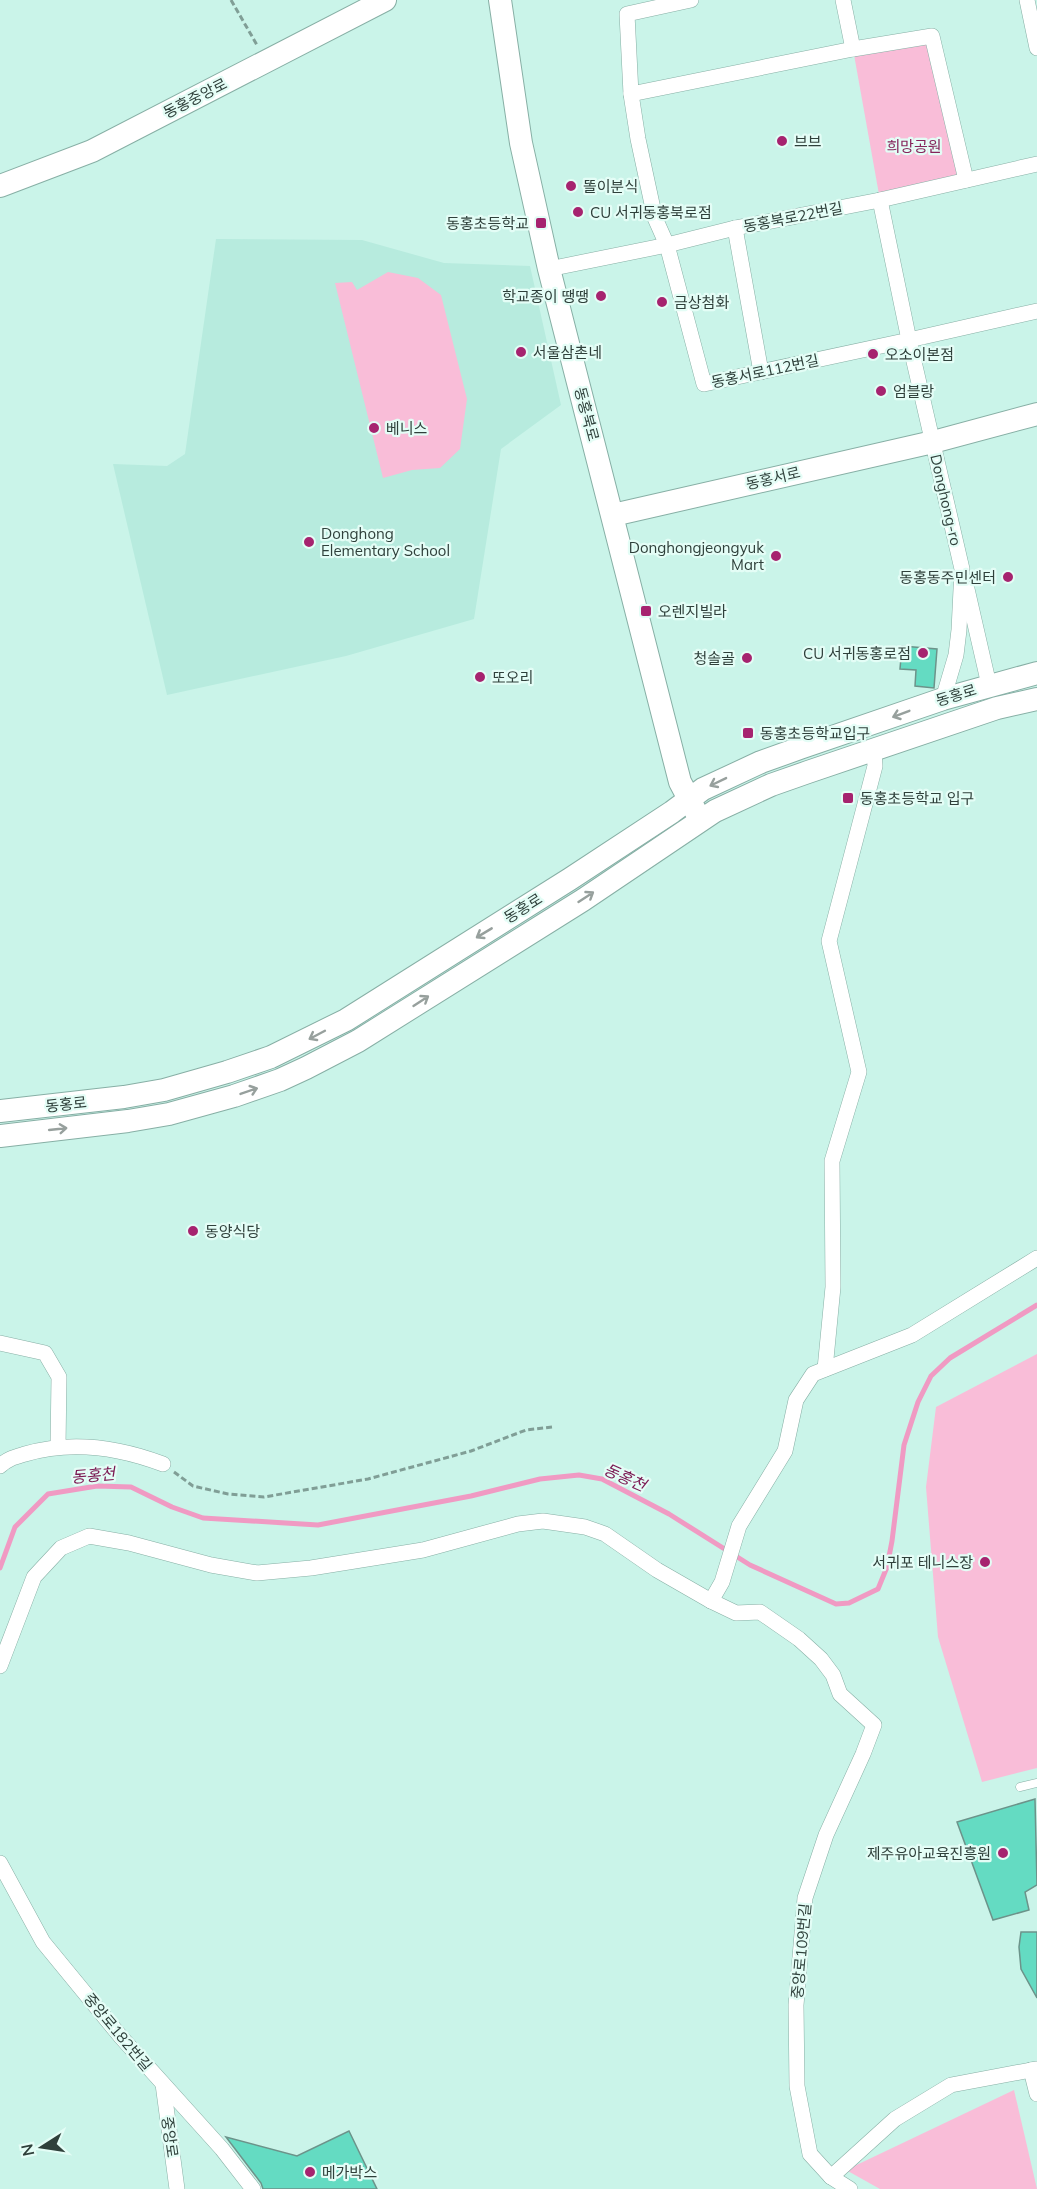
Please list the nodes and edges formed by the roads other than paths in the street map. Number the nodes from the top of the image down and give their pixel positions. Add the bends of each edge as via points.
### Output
1 (385, 0) edge
2 (500, 0) edge
3 (691, 0) edge
4 (843, 0) edge
5 (1031, 4) edge
6 (1037, 48) edge
7 (853, 49) junction
8 (631, 94) junction
9 (1037, 164) edge
10 (966, 180) junction
11 (0, 186) edge
12 (880, 200) junction
13 (735, 228) junction
14 (667, 245) junction
15 (549, 269) junction
16 (1037, 311) edge
17 (909, 340) junction
18 (761, 372) junction
19 (1037, 414) edge
20 (933, 442) junction
21 (613, 515) junction
22 (962, 569) junction
23 (1037, 673) edge
24 (989, 685) junction
25 (943, 699) junction
26 (1037, 699) edge
27 (874, 750) junction
28 (688, 800) junction
29 (702, 820) junction
30 (0, 1111) edge
31 (0, 1136) edge
32 (1037, 1257) edge
33 (0, 1343) edge
34 (825, 1369) junction
35 (58, 1447) junction
36 (163, 1464) road end
37 (0, 1466) edge
38 (711, 1601) junction
39 (0, 1666) edge
40 (1037, 1783) edge
41 (1020, 1787) dead end
42 (0, 1863) edge
43 (1034, 2069) edge
44 (163, 2084) junction
45 (1037, 2094) edge
46 (831, 2177) junction
47 (177, 2189) edge
48 (253, 2189) edge
49 (850, 2189) edge

1 - 11 main road, 동홍중앙로 via 92,151
2 - 15 main road, 동홍북로 via 521,143
3 - 8 street, 동홍서로112번길 via 627,14
4 - 7 street
5 - 6 street
7 - 8 street
7 - 10 street via 932,36
8 - 14 street, 동홍서로112번길 via 655,218
9 - 10 street, 동홍북로22번길
10 - 12 street, 동홍북로22번길
12 - 13 street, 동홍북로22번길
12 - 17 street
13 - 14 street, 동홍북로22번길
13 - 18 street
14 - 15 street, 동홍북로22번길
14 - 18 street, 동홍서로112번길 via 704,384
15 - 21 main road, 동홍북로
16 - 17 street
17 - 18 street, 동홍서로112번길
17 - 20 street
19 - 20 main road, 동홍서로
20 - 21 main road, 동홍서로
20 - 22 street, Donghong-ro
21 - 28 main road, 동홍북로 via 680,782
22 - 24 street
22 - 25 street, Donghong-ro via 956,655
23 - 24 main road, 동홍로
24 - 25 main road, 동홍로
25 -> 28 main road, 동홍로 via 762,762
26 - 27 main road, 동홍로 via 997,708
27 - 29 main road, 동홍로 via 771,785
27 - 34 street via 875,766 829,941 859,1072 832,1161 833,1287
28 - 29 main road, 동홍북로
28 -> 30 main road, 동홍로 via 346,1020 296,1046 164,1090
31 -> 29 main road, 동홍로 via 169,1114 234,1096 306,1068 358,1041
32 - 34 street via 912,1335
33 - 35 street via 45,1353 59,1377
34 - 38 street via 813,1374 796,1400 785,1451 739,1526 722,1582
35 - 36 street via 100,1447
35 - 37 street via 6,1460
38 - 39 street via 605,1534 553,1522 518,1524 423,1550 257,1574 89,1536 62,1548 34,1577
38 - 46 street, 중앙로109번길 via 736,1613 760,1612 799,1639 833,1675 840,1694 874,1725 826,1835 805,1898 796,2005 797,2086 810,2154
40 - 41 lane
42 - 44 street, 중앙로182번길 via 44,1942
43 - 45 street
43 - 46 street via 951,2085 896,2119
44 - 47 street, 중앙로
44 - 48 street, 중앙로182번길
46 - 49 street

